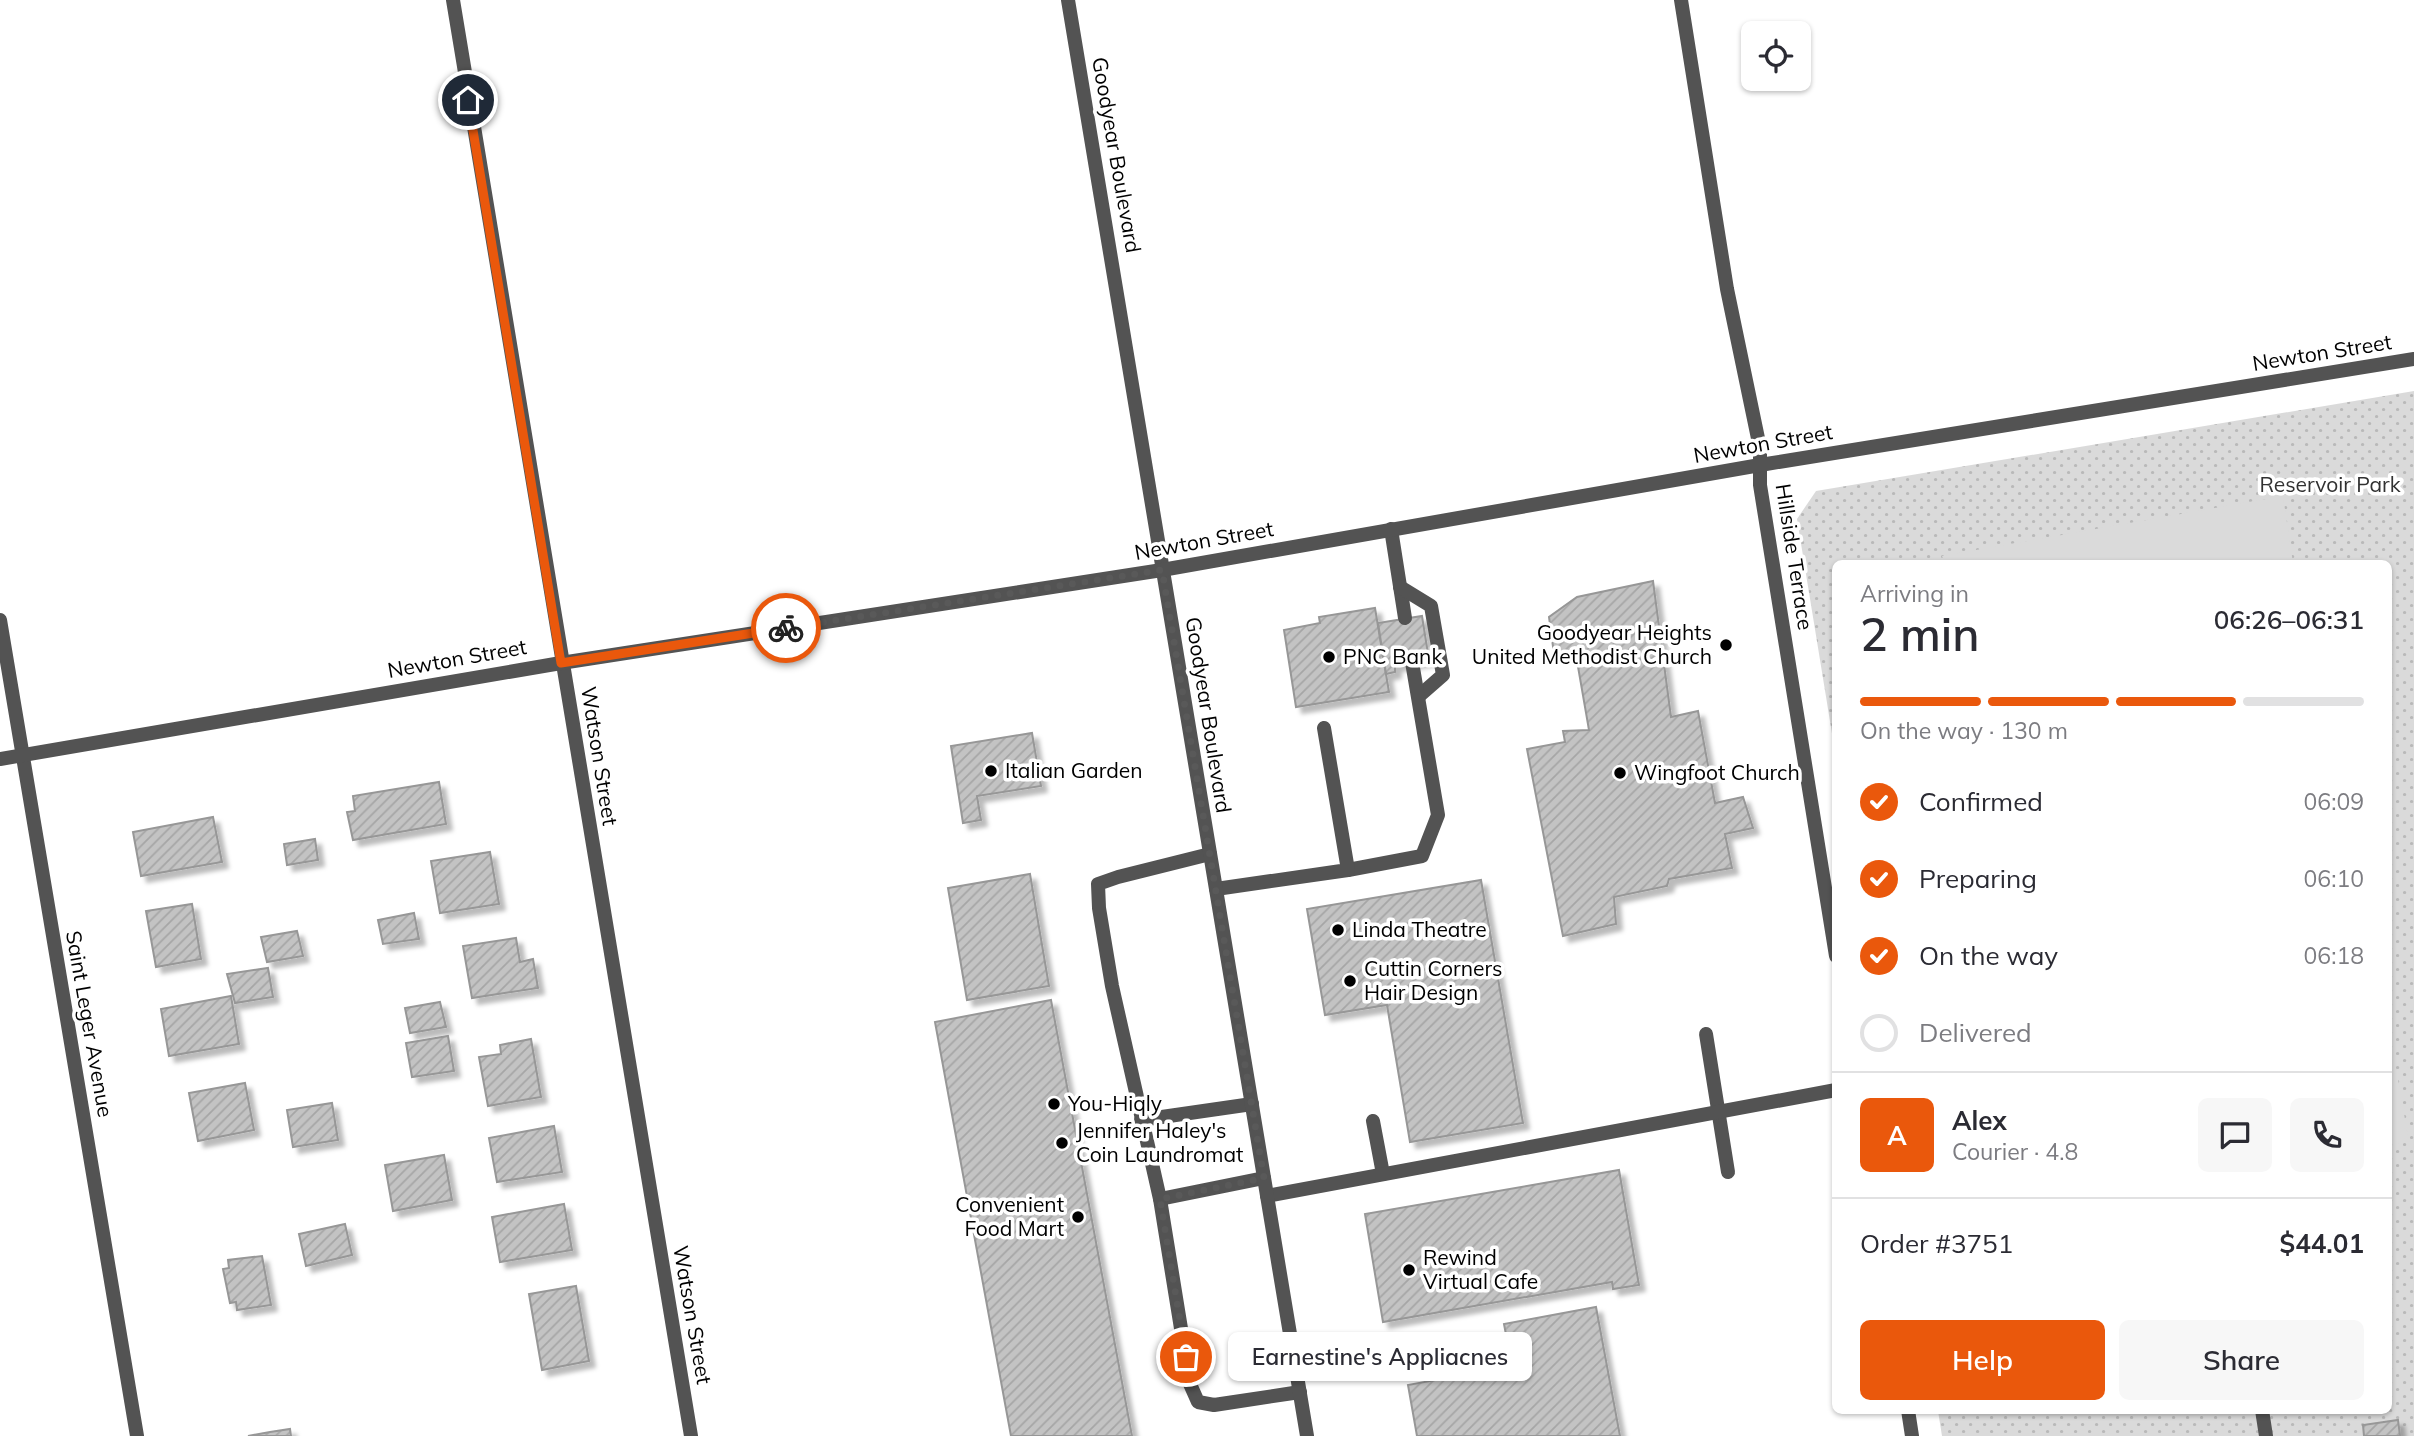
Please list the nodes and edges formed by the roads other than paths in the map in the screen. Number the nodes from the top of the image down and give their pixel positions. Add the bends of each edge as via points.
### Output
1 (453, 0) edge
2 (1068, 0) edge
3 (1681, 0) edge
4 (2414, 359) edge
5 (1760, 465) junction
6 (1391, 529) junction
7 (1162, 570) junction
8 (1401, 587) junction
9 (1405, 618) dead end
10 (0, 620) edge
11 (1412, 662) dead end
12 (561, 663) junction
13 (1419, 696) junction
14 (1324, 728) dead end
15 (23, 755) junction
16 (0, 759) edge
17 (1210, 854) junction
18 (1348, 870) junction
19 (1216, 889) junction
20 (1832, 931) edge
21 (1706, 1034) dead end
22 (1832, 1091) edge
23 (1252, 1104) junction
24 (1719, 1112) junction
25 (1141, 1120) junction
26 (1373, 1121) dead end
27 (1728, 1172) dead end
28 (1383, 1174) junction
29 (1264, 1178) junction
30 (1267, 1196) junction
31 (1160, 1199) junction
32 (1300, 1392) junction
33 (1909, 1414) edge
34 (2263, 1414) edge
35 (137, 1436) edge
36 (691, 1436) edge
37 (1307, 1436) edge
38 (1912, 1436) edge
39 (2266, 1436) edge

1 - 12 street, Watson Street
2 - 7 street, Goodyear Boulevard
3 - 5 street, Hillside Terrace
4 - 5 street, Newton Street
5 - 6 street, Newton Street
5 - 20 street, Hillside Terrace
6 - 7 street, Newton Street
6 - 8 street
7 - 12 street, Newton Street
7 - 17 street, Goodyear Boulevard
8 - 9 street
8 - 13 street via 1431,606 1443,675
10 - 15 street, Saint Leger Avenue
11 - 13 street
12 - 15 street, Newton Street
12 - 36 street, Watson Street
13 - 18 street via 1438,815 1422,856
14 - 18 street
15 - 16 street, Newton Street
15 - 35 street, Saint Leger Avenue
17 - 19 street, Goodyear Boulevard
17 - 25 street via 1098,884 1112,986
18 - 19 street
19 - 23 street, Goodyear Boulevard
21 - 24 street
22 - 24 street
23 - 25 street
23 - 29 street, Goodyear Boulevard
24 - 27 street
24 - 28 street
25 - 31 street
26 - 28 street
28 - 30 street
29 - 30 street, Goodyear Boulevard
29 - 31 street
30 - 32 street, Goodyear Boulevard
31 - 32 street via 1190,1384 1198,1402 1214,1405
32 - 37 street, Goodyear Boulevard
33 - 38 street
34 - 39 street

